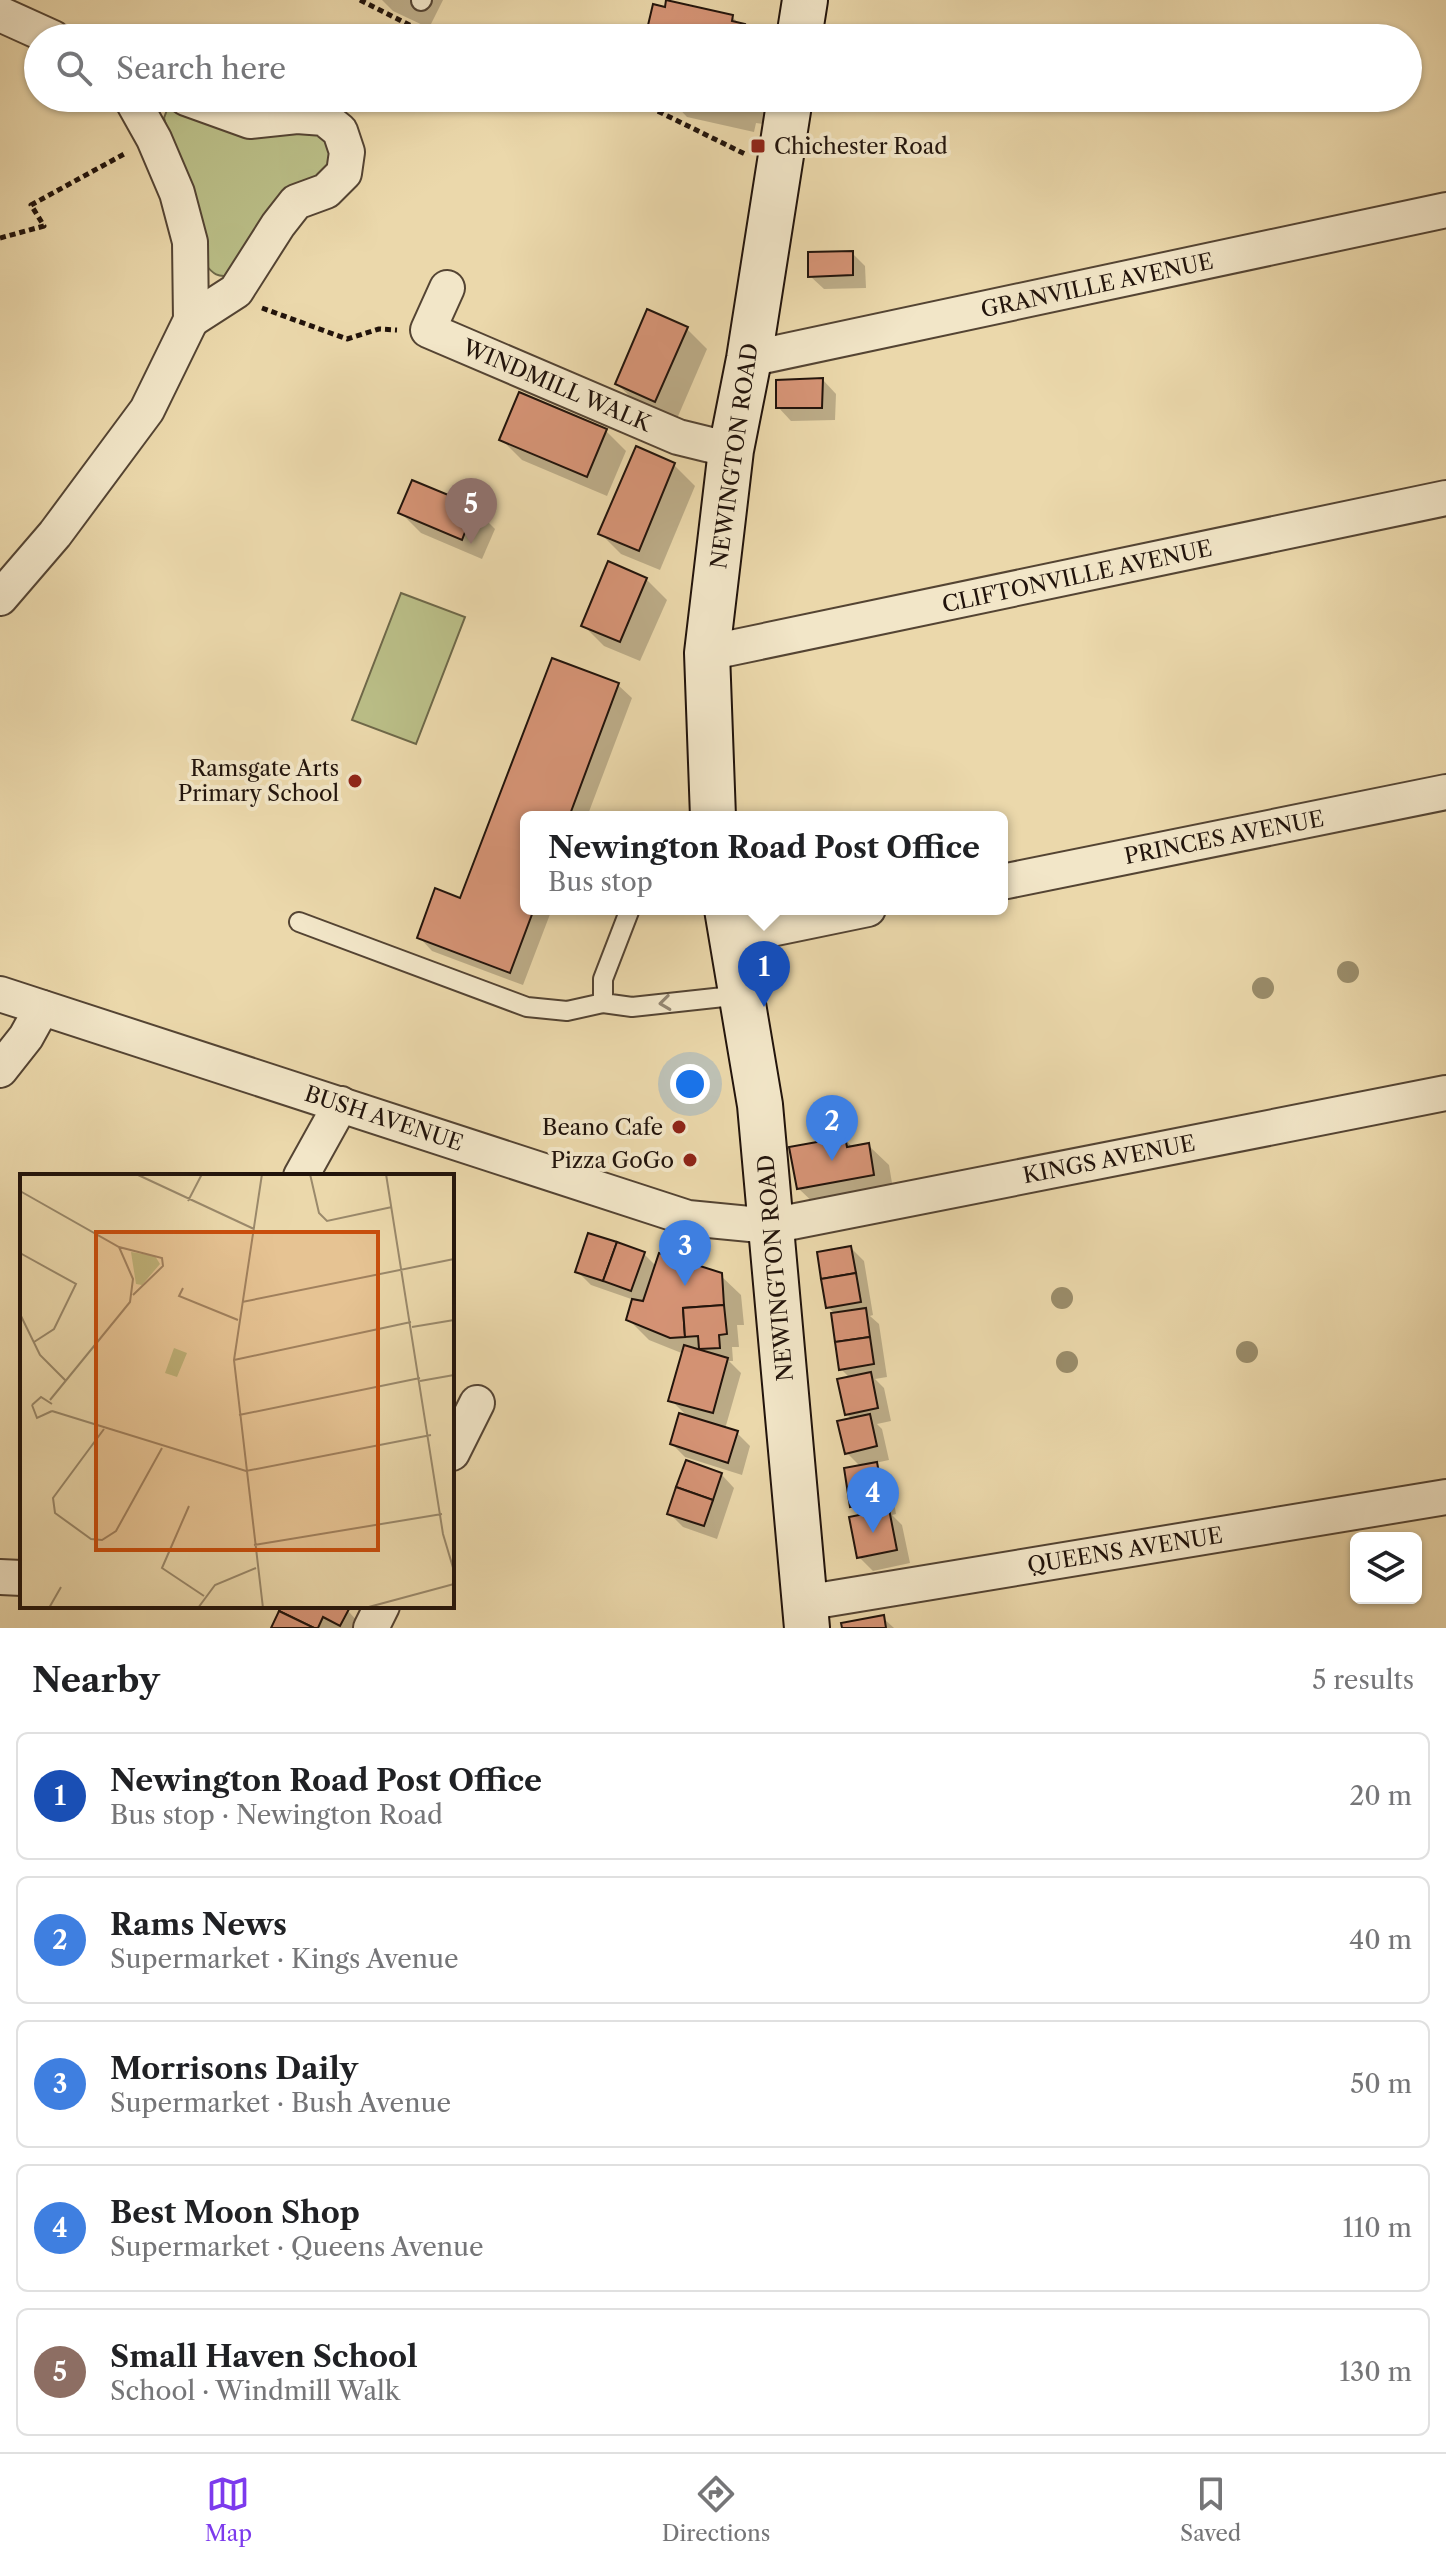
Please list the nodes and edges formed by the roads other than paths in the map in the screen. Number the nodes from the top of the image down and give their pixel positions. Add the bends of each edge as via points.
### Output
1 (805, 0) edge
2 (0, 14) edge
3 (801, 24) edge
4 (24, 25) edge
5 (139, 112) edge
6 (225, 112) edge
7 (788, 112) edge
8 (1446, 210) edge
9 (447, 288) dead end
10 (191, 320) junction
11 (749, 359) junction
12 (731, 450) junction
13 (1446, 498) edge
14 (0, 598) edge
15 (707, 653) junction
16 (1446, 792) edge
17 (713, 811) edge
18 (1008, 881) edge
19 (628, 915) edge
20 (809, 915) edge
21 (299, 922) dead end
22 (730, 923) edge
23 (0, 994) edge
24 (742, 995) junction
25 (603, 1003) junction
26 (42, 1008) junction
27 (0, 1070) edge
28 (1446, 1093) edge
29 (341, 1104) junction
30 (302, 1174) edge
31 (771, 1226) junction
32 (477, 1403) dead end
33 (455, 1439) edge
34 (1446, 1497) edge
35 (0, 1577) edge
36 (20, 1578) edge
37 (381, 1608) edge
38 (806, 1615) edge
39 (371, 1628) edge

1 - 3 main road
2 - 4 street
5 - 10 street via 177,193 190,242
6 - 10 street via 250,121 324,118 340,131 347,152 344,173 326,191 296,202 236,291
7 - 11 main road, NEWINGTON ROAD
8 - 11 street, GRANVILLE AVENUE
9 - 12 street, WINDMILL WALK via 428,330 678,437
10 - 14 street via 147,410
11 - 12 main road, NEWINGTON ROAD
12 - 15 main road, NEWINGTON ROAD
13 - 15 street, CLIFTONVILLE AVENUE
15 - 17 main road, NEWINGTON ROAD
16 - 18 street, PRINCES AVENUE
19 - 25 lane via 603,979
20 - 22 street
21 - 25 lane via 527,1007 567,1011
22 - 24 main road, NEWINGTON ROAD
23 - 26 street, BUSH AVENUE
24 -> 25 lane via 632,1007
24 - 31 main road, NEWINGTON ROAD via 760,1105
26 - 27 street
26 - 29 street, BUSH AVENUE
28 - 31 street, KINGS AVENUE
29 - 30 street
29 - 31 street, BUSH AVENUE via 688,1218
31 - 38 main road, NEWINGTON ROAD
32 - 33 street
34 - 38 street, QUEENS AVENUE
35 - 36 street
37 - 39 street

